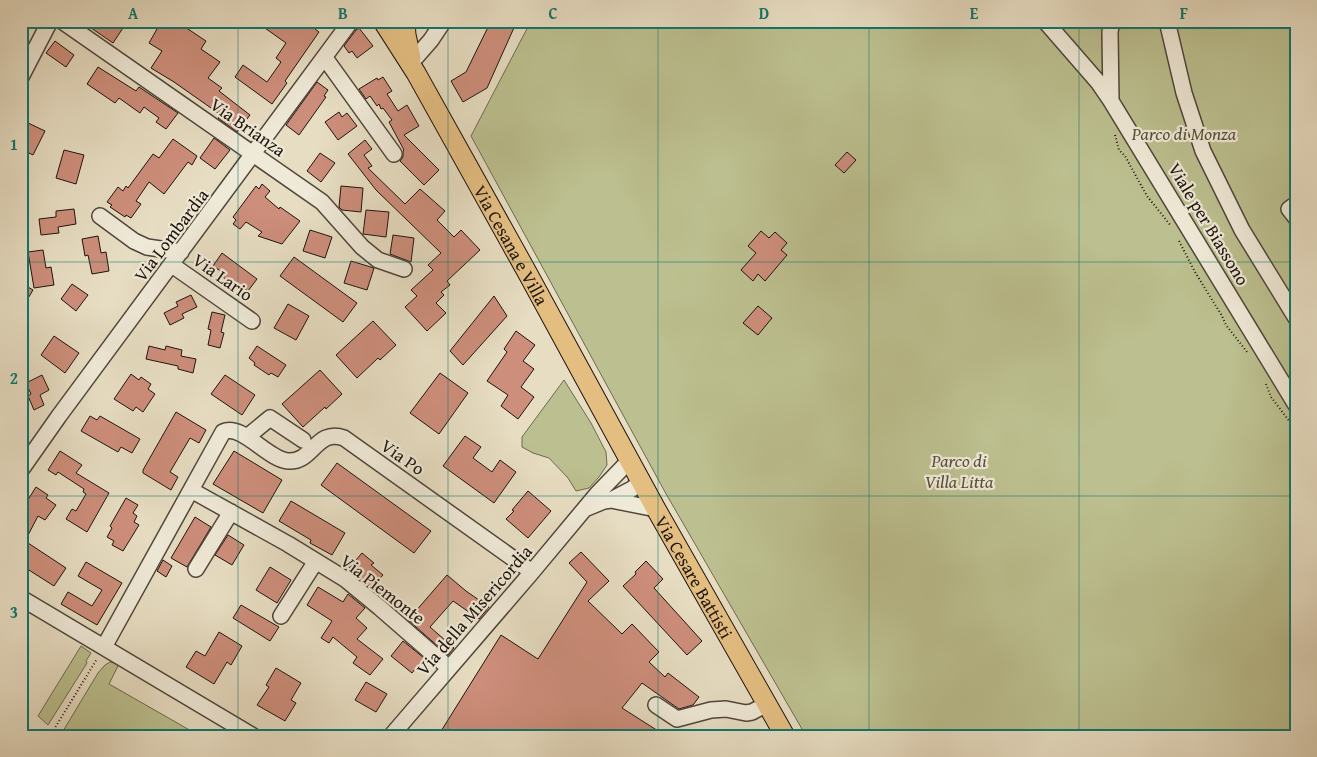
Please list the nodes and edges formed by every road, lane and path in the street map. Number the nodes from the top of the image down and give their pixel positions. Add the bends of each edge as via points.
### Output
1 (50, 21) edge
2 (62, 21) edge
3 (351, 21) edge
4 (406, 21) edge
5 (441, 21) edge
6 (1045, 21) edge
7 (1112, 21) edge
8 (1167, 21) edge
9 (383, 22) edge
10 (325, 58) junction
11 (413, 66) junction
12 (21, 78) edge
13 (1111, 101) junction
14 (1114, 132) dead end
15 (254, 154) junction
16 (394, 154) dead end
17 (1296, 204) edge
18 (100, 216) dead end
19 (1296, 218) edge
20 (1173, 230) dead end
21 (1177, 237) dead end
22 (177, 259) junction
23 (404, 269) dead end
24 (1296, 318) edge
25 (252, 321) dead end
26 (1250, 356) dead end
27 (1265, 382) dead end
28 (1296, 405) edge
29 (605, 417) joint
30 (1296, 430) edge
31 (247, 437) junction
32 (303, 440) dead end
33 (630, 461) junction
34 (21, 470) edge
35 (641, 481) junction
36 (191, 490) junction
37 (611, 500) junction
38 (585, 509) junction
39 (656, 509) junction
40 (231, 512) junction
41 (316, 561) junction
42 (196, 569) dead end
43 (532, 572) junction
44 (21, 598) edge
45 (281, 616) dead end
46 (104, 647) junction
47 (449, 668) junction
48 (767, 704) junction
49 (656, 705) dead end
50 (21, 726) edge
51 (36, 736) edge
52 (50, 736) edge
53 (253, 736) edge
54 (391, 736) edge
55 (785, 736) edge

1 - 12 street
2 - 15 street, Via Brianza
3 - 10 street, Via Lombardia
4 - 9 main road via 397,26
4 - 11 main road, Via Cesana e Villa
5 - 11 street via 442,25
6 - 13 street, Viale per Biassono
7 - 13 street
8 - 24 street via 1184,93 1203,151 1242,230
9 - 11 main road, Via Cesana e Villa
10 - 15 street, Via Lombardia
10 - 16 street
11 - 29 main road, Via Cesana e Villa
13 - 28 street, Viale per Biassono
14 - 20 path via 1120,150 1147,196
15 - 22 street, Via Lombardia
15 - 23 street, Via Brianza via 322,202 378,260
17 - 19 street via 1289,209
18 - 22 street via 134,241
21 - 26 path via 1226,325
22 - 25 street, Via Lario
22 - 34 street, Via Lombardia
27 - 30 path via 1271,397
29 - 33 main road, Via Cesare Battisti
31 - 32 street via 270,418
31 - 36 street, Via Po via 233,430 223,432
31 - 43 street, Via Po via 287,461 303,458 328,436 344,438
33 - 35 main road, Via Cesare Battisti
33 - 38 street, Via della Misericordia
35 - 37 street, Via della Misericordia
35 - 39 main road, Via Cesare Battisti
36 - 40 street, Via Piemonte
36 - 46 street, Via Po
37 - 38 street, Via della Misericordia
37 - 39 street, Via della Misericordia
38 - 43 street, Via della Misericordia
39 - 48 main road, Via Cesare Battisti
40 - 41 street, Via Piemonte
40 - 42 street
41 - 45 street, Via Piemonte
41 - 47 street, Via Piemonte via 352,585
43 - 47 street, Via della Misericordia
44 - 46 street
46 - 52 path
46 - 53 street
47 - 54 street, Via della Misericordia
48 - 49 street via 752,712 711,710 678,720
48 - 55 main road, Via Cesare Battisti
50 - 51 path

